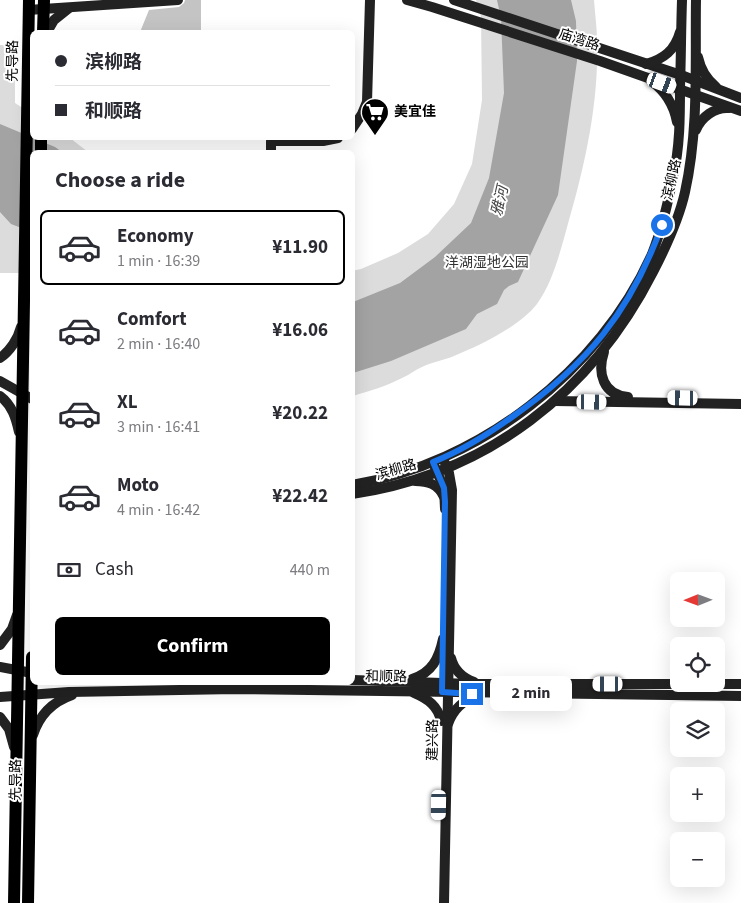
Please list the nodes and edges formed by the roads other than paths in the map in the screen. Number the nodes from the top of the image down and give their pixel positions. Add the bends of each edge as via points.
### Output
1 (178, 0) edge
2 (366, 0) edge
3 (370, 0) edge
4 (407, 0) edge
5 (454, 0) edge
6 (682, 0) edge
7 (696, 0) edge
8 (44, 4) edge
9 (29, 5) edge
10 (72, 7) junction
11 (681, 26) junction
12 (43, 30) edge
13 (48, 30) edge
14 (696, 42) junction
15 (646, 64) junction
16 (681, 75) junction
17 (644, 76) junction
18 (695, 81) junction
19 (680, 89) junction
20 (695, 94) junction
21 (737, 97) edge
22 (737, 110) edge
23 (355, 120) edge
24 (355, 124) edge
25 (679, 135) junction
26 (694, 138) junction
27 (328, 140) edge
28 (341, 140) edge
29 (272, 150) edge
30 (273, 150) edge
31 (23, 321) junction
32 (606, 347) junction
33 (0, 358) edge
34 (0, 381) edge
35 (0, 396) edge
36 (27, 396) edge
37 (741, 399) edge
38 (555, 401) junction
39 (741, 404) edge
40 (27, 410) edge
41 (21, 443) junction
42 (466, 459) junction
43 (440, 465) junction
44 (407, 482) junction
45 (355, 484) edge
46 (452, 490) junction
47 (355, 494) edge
48 (445, 499) junction
49 (18, 609) junction
50 (446, 643) junction
51 (0, 645) edge
52 (0, 667) edge
53 (17, 670) junction
54 (30, 673) edge
55 (355, 680) edge
56 (483, 684) junction
57 (741, 684) edge
58 (32, 685) edge
59 (407, 686) junction
60 (445, 687) junction
61 (81, 692) junction
62 (489, 694) junction
63 (32, 695) junction
64 (17, 696) junction
65 (741, 696) edge
66 (0, 697) edge
67 (0, 717) edge
68 (441, 721) junction
69 (447, 735) junction
70 (31, 741) junction
71 (16, 759) junction
72 (14, 903) edge
73 (28, 903) edge
74 (438, 903) edge
75 (444, 903) edge

1 - 10 main road
2 - 23 main road via 363,101
3 - 24 main road via 367,102
4 - 17 main road, 庙湾路
5 - 15 main road, 庙湾路
6 - 11 main road, 滨柳路
7 - 14 main road, 滨柳路
8 - 9 main road
8 - 10 main road
8 - 12 main road
9 - 31 main road, 先导路
10 - 13 main road via 54,20
11 - 15 main road via 667,55
11 - 16 main road, 滨柳路
14 - 18 main road, 滨柳路
14 - 21 main road via 700,66 708,80
15 - 16 main road, 庙湾路
16 - 18 main road, 庙湾路
16 - 19 main road, 滨柳路
17 - 19 main road, 庙湾路
17 - 25 main road via 666,96 677,119
18 - 20 main road, 滨柳路
18 - 21 main road, 庙湾路
19 - 20 main road, 庙湾路
19 - 25 main road, 滨柳路
20 - 22 main road, 庙湾路
20 - 26 main road, 滨柳路
22 - 26 main road via 724,108 707,115 696,127
25 - 43 main road, 滨柳路 via 674,176 652,253 608,329 583,359 543,396
26 - 32 main road, 滨柳路 via 684,194 673,227 642,293
27 - 29 main road via 271,142
28 - 30 main road via 324,144 274,145
31 - 33 main road via 13,345
31 - 36 main road, 先导路
32 - 37 main road via 601,370 607,388 618,396
32 - 38 main road, 滨柳路
34 - 36 main road
35 - 40 main road
35 - 41 main road via 13,411
36 - 40 main road, 先导路
38 - 39 main road
38 - 42 main road, 滨柳路 via 496,443
40 - 41 main road, 先导路
41 - 49 main road, 先导路
42 - 43 main road, 滨柳路
42 - 46 main road via 456,470
43 - 44 main road, 滨柳路
43 - 45 main road, 滨柳路
43 - 46 main road, 建兴路
43 - 48 main road
44 - 47 main road, 滨柳路
44 - 48 main road via 428,482 438,488
46 - 50 main road, 建兴路
48 - 50 main road
49 - 51 main road via 12,629
49 - 53 main road, 先导路
50 - 56 main road via 460,674
50 - 59 main road via 432,666
50 - 60 main road, 建兴路
52 - 53 main road
53 - 54 main road
53 - 64 main road, 先导路
55 - 59 main road, 和顺路
56 - 57 main road, 和顺路
56 - 60 main road, 和顺路
58 - 63 main road, 先导路
59 - 60 main road, 和顺路
59 - 61 main road, 和顺路
59 - 68 main road via 432,703
60 - 62 main road, 和顺路
60 - 68 main road
60 - 69 main road, 建兴路
61 - 63 main road, 和顺路
61 - 70 main road via 59,700 51,707 36,725
62 - 65 main road, 和顺路
62 - 69 main road via 473,697 460,706 452,716
63 - 64 main road, 和顺路
63 - 70 main road, 先导路
64 - 66 main road, 和顺路
64 - 71 main road, 先导路
67 - 71 main road via 9,729
68 - 74 main road
69 - 75 main road, 建兴路
70 - 73 main road, 先导路
71 - 72 main road, 先导路

